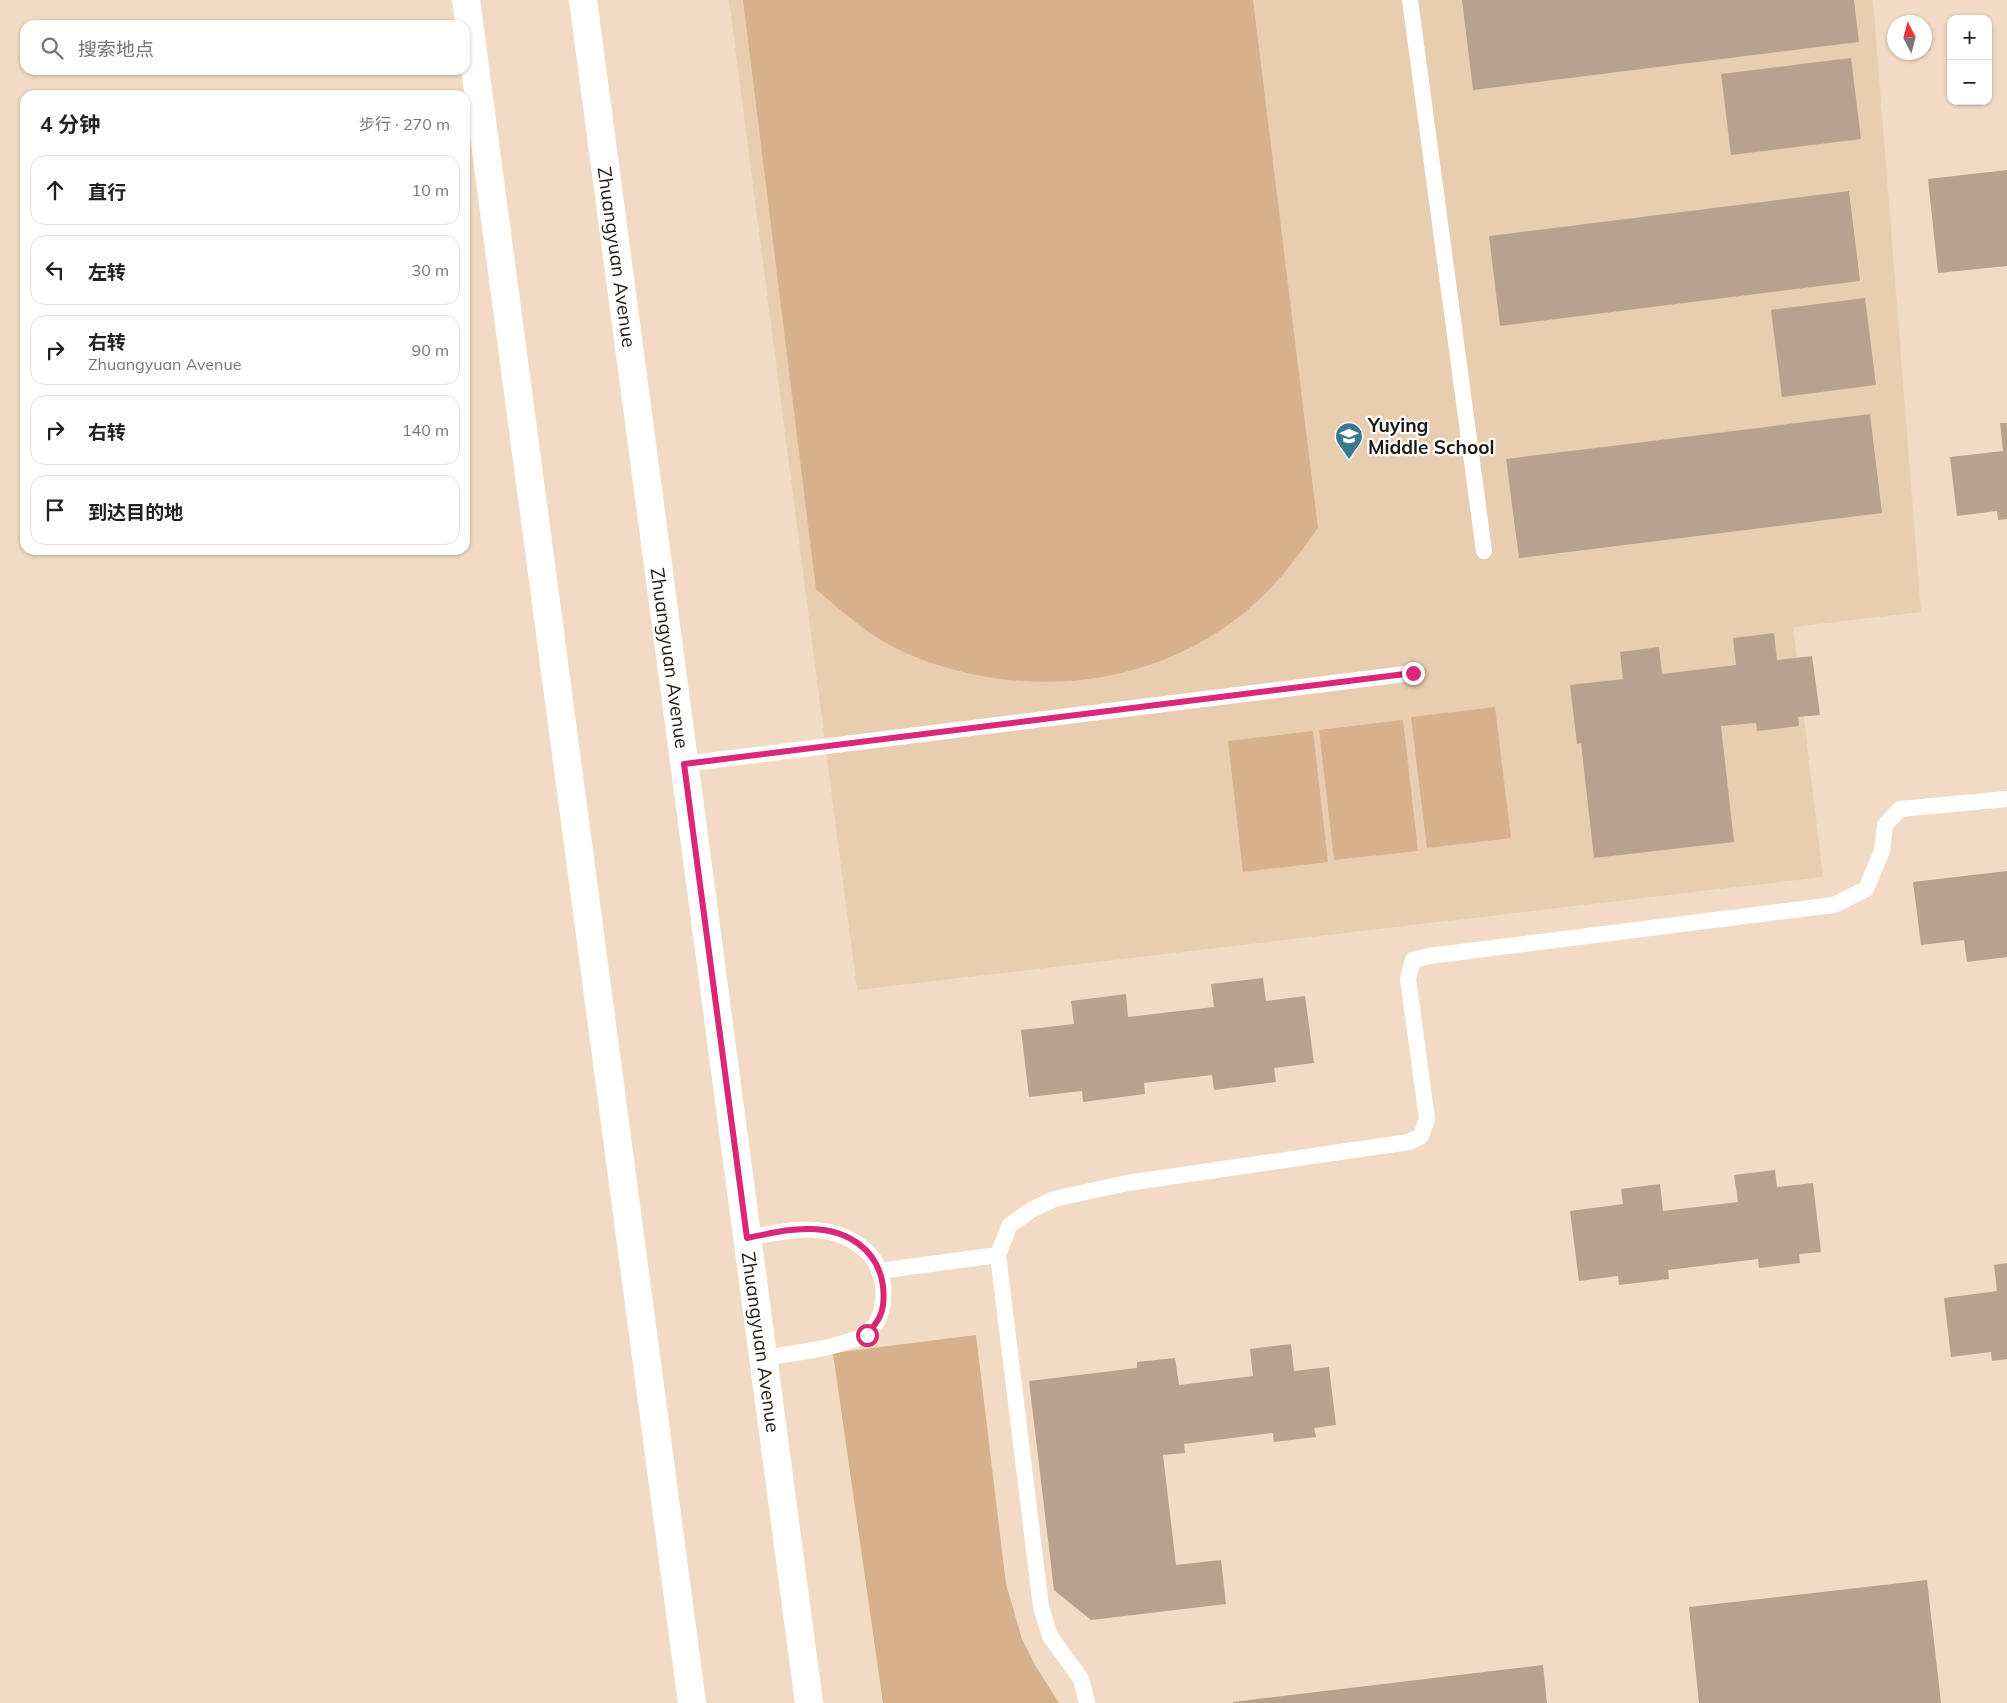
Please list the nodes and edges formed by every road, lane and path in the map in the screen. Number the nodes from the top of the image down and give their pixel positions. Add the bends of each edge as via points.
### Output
1 (466, 0) edge
2 (583, 0) edge
3 (1410, 0) edge
4 (469, 20) edge
5 (470, 30) edge
6 (1484, 551) dead end
7 (1413, 673) dead end
8 (684, 764) junction
9 (2007, 799) edge
10 (747, 1238) junction
11 (998, 1255) junction
12 (879, 1271) junction
13 (763, 1358) junction
14 (692, 1703) edge
15 (809, 1703) edge
16 (1087, 1703) edge

1 - 4 main road
2 - 8 main road, Zhuangyuan Avenue
3 - 6 lane
5 - 14 main road
7 - 8 lane
8 - 10 main road, Zhuangyuan Avenue
9 - 11 lane via 1900,809 1885,825 1882,851 1866,889 1834,905 1413,960 1408,978 1427,1119 1421,1136 1409,1142 1126,1183 1054,1199 1030,1210 1009,1226
10 - 12 lane via 787,1230 813,1229 837,1233 854,1240 873,1256
10 - 13 main road, Zhuangyuan Avenue
11 - 12 lane
11 - 16 lane via 1040,1607 1050,1636 1081,1679
12 - 13 lane via 884,1296 880,1316 867,1335 816,1350
13 - 15 main road, Zhuangyuan Avenue

